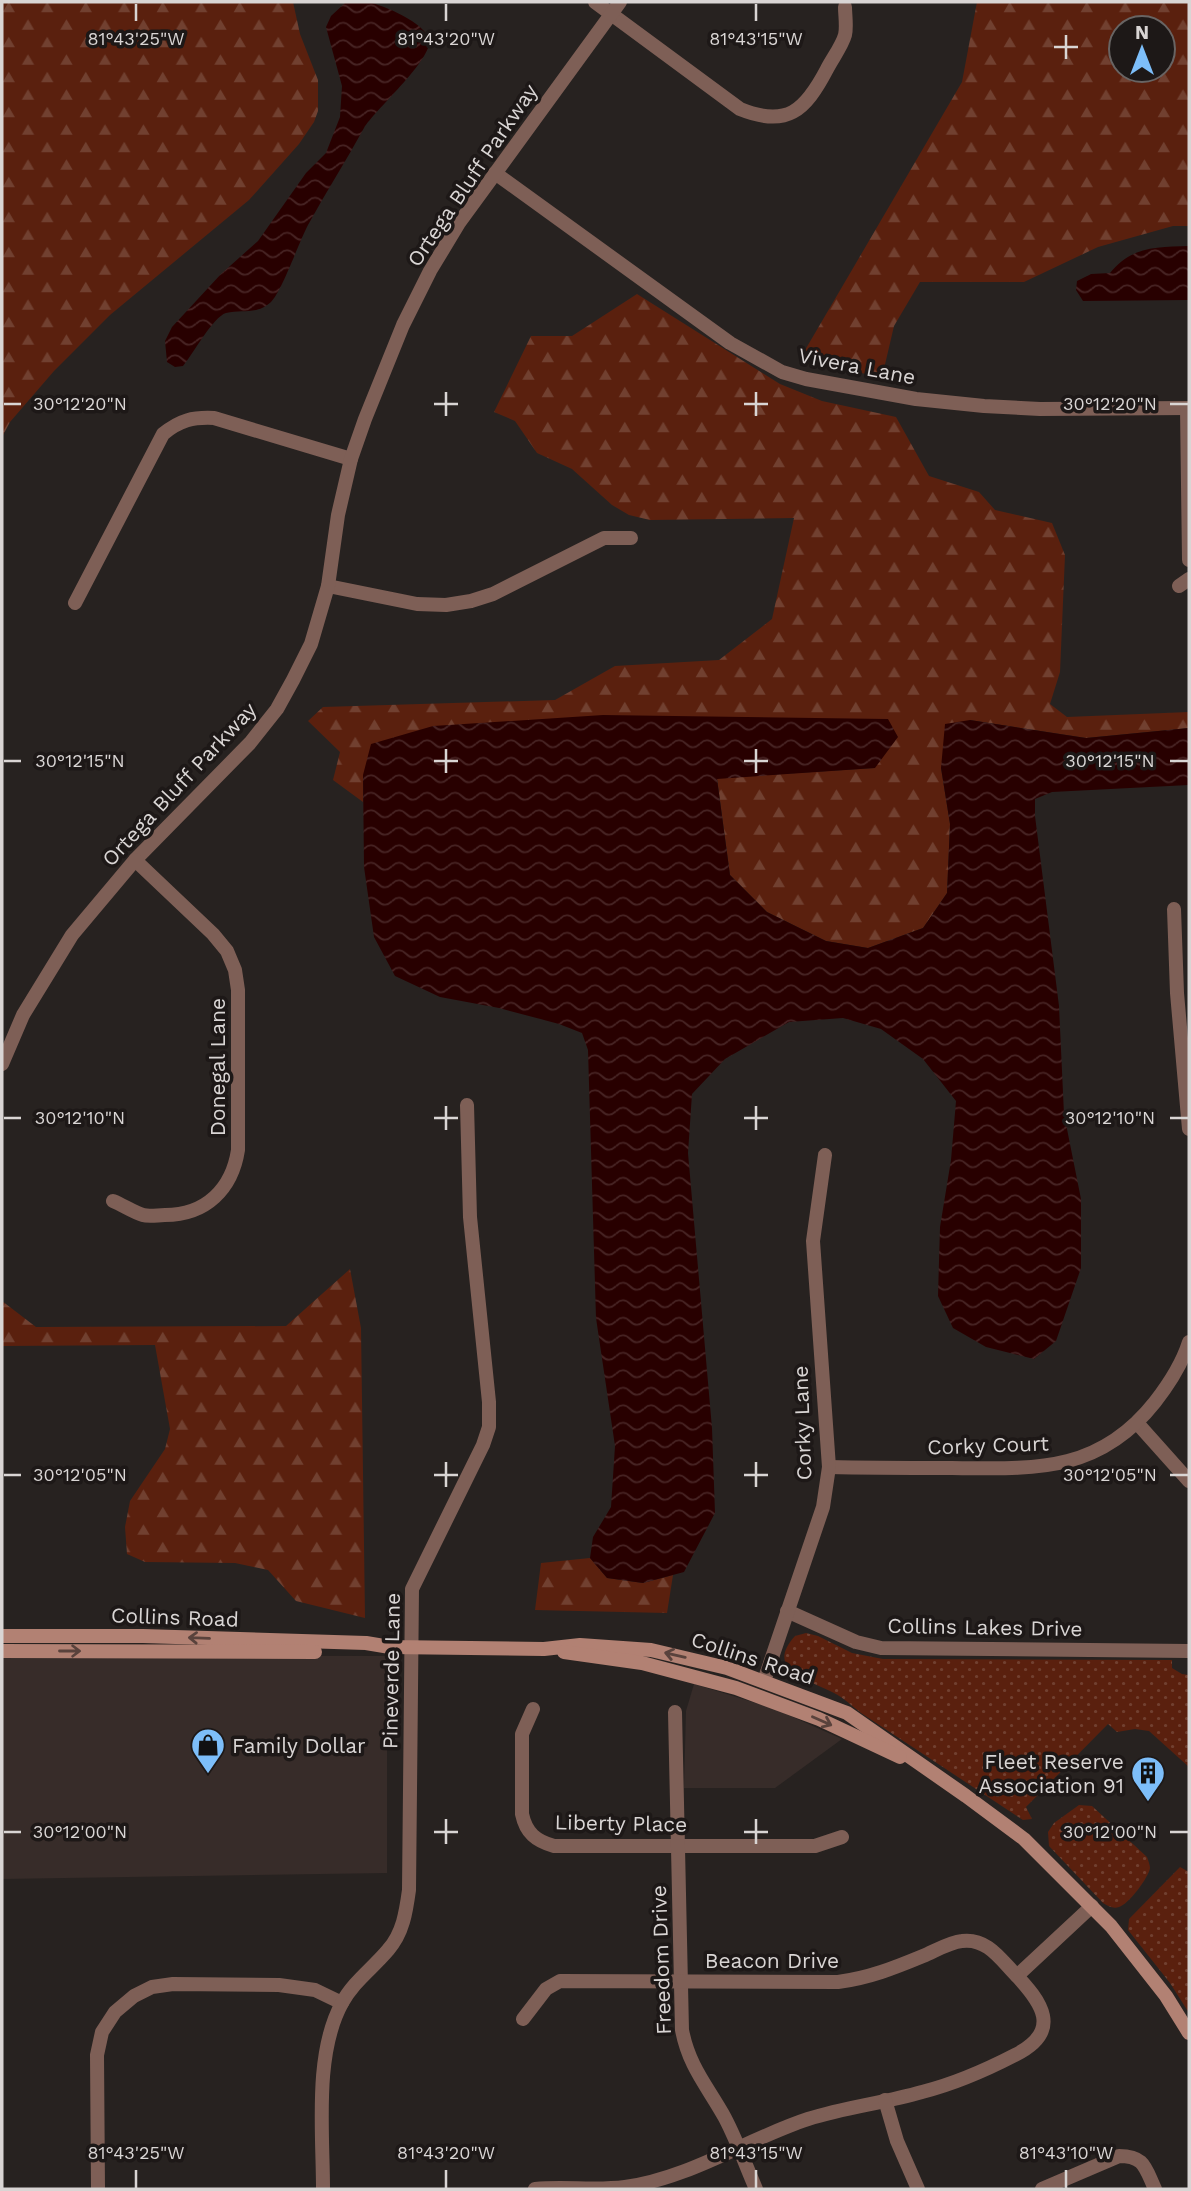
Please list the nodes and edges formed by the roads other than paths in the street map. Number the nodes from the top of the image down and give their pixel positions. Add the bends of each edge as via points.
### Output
1 (595, 2) edge
2 (616, 7) edge
3 (845, 7) dead end
4 (495, 173) junction
5 (1188, 408) edge
6 (351, 459) junction
7 (631, 538) dead end
8 (1189, 560) edge
9 (328, 586) junction
10 (75, 603) dead end
11 (135, 860) junction
12 (1174, 909) dead end
13 (2, 1065) edge
14 (467, 1105) dead end
15 (1189, 1129) edge
16 (825, 1155) dead end
17 (113, 1201) dead end
18 (1189, 1342) edge
19 (1138, 1424) junction
20 (829, 1467) junction
21 (1189, 1480) edge
22 (787, 1611) junction
23 (2, 1636) edge
24 (390, 1647) junction
25 (411, 1647) junction
26 (544, 1649) junction
27 (2, 1651) edge
28 (1189, 1651) edge
29 (764, 1681) junction
30 (759, 1695) junction
31 (533, 1709) dead end
32 (676, 1712) dead end
33 (930, 1770) junction
34 (842, 1837) dead end
35 (678, 1846) junction
36 (1092, 1906) junction
37 (1017, 1976) junction
38 (681, 1982) junction
39 (342, 2003) junction
40 (523, 2019) dead end
41 (1189, 2033) edge
42 (885, 2101) junction
43 (737, 2147) junction
44 (98, 2189) edge
45 (323, 2189) edge
46 (536, 2189) edge
47 (756, 2189) edge
48 (918, 2189) edge
49 (1042, 2189) edge
50 (1155, 2189) edge

1 - 2 street
2 - 3 street via 740,109 759,117 781,117 813,96 845,34
2 - 4 street, Ortega Bluff Parkway
4 - 5 street, Vivera Lane via 730,343 782,372 916,399 984,406
4 - 6 street, Ortega Bluff Parkway via 430,271 403,325
5 - 8 street
6 - 9 street, Ortega Bluff Parkway
6 - 10 street via 215,418 177,423 163,434
7 - 9 street via 604,538 493,594 446,605 417,604
9 - 11 street, Ortega Bluff Parkway via 311,644 276,709 250,743
11 - 13 street, Ortega Bluff Parkway via 72,935 23,1015
11 - 17 street, Donegal Lane via 213,934 235,970 238,1150 236,1168 225,1187 210,1203 195,1210 144,1215
12 - 15 street
14 - 25 street, Pineverde Lane via 470,1217 489,1427 412,1588
16 - 20 street, Corky Lane via 813,1241
18 - 19 street, Corky Court via 1168,1386
19 - 20 street, Corky Court via 1088,1454 1023,1469
19 - 21 street
20 - 22 street, Corky Lane via 822,1507
22 - 28 street, Collins Lakes Drive via 856,1643 881,1648
22 - 29 street, Corky Lane
24 -> 23 street, Collins Road via 143,1636
24 - 25 street, Collins Road
27 -> 24 street, Collins Road via 368,1651
25 - 26 street, Collins Road
25 - 39 street, Pineverde Lane via 406,1913 389,1949
29 -> 26 street, Collins Road via 651,1650 580,1645
26 - 30 street, Collins Road via 642,1663
29 - 30 street
29 - 33 street, Collins Road via 854,1717
30 -> 33 street, Collins Road
31 - 35 street, Liberty Place via 522,1734 524,1826 532,1836 554,1846
32 - 35 street, Freedom Drive
33 - 36 street, Collins Road via 1024,1839
34 - 35 street, Liberty Place via 815,1846
35 - 38 street, Freedom Drive
36 - 37 street
36 - 41 street, Collins Road via 1166,1996
37 - 38 street, Beacon Drive via 992,1950 979,1942 961,1941 860,1979
37 - 42 street, Beacon Drive via 1040,2002 1044,2014 1043,2029 1030,2046 956,2081
38 - 40 street, Beacon Drive via 561,1982 546,1989
38 - 43 street, Freedom Drive via 685,2050
39 - 44 street via 315,1990 279,1985 173,1984 134,1996 115,2012 102,2032 97,2055
39 - 45 street, Pineverde Lane via 323,2063
42 - 43 street via 807,2119
42 - 48 street
43 - 46 street via 670,2176 626,2187
43 - 47 street, Freedom Drive
49 - 50 street via 1119,2156 1142,2162

